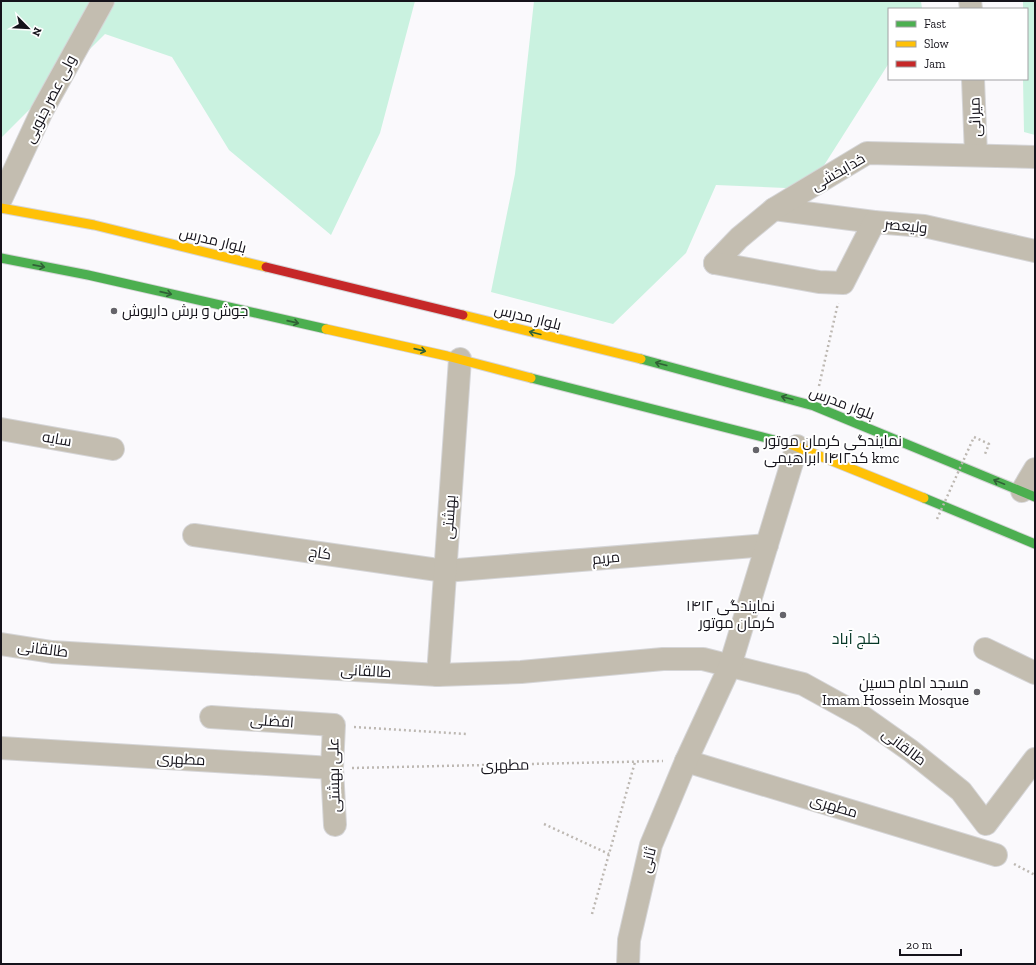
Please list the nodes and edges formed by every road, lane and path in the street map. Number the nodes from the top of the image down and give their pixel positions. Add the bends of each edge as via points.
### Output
1 (103, 1) edge
2 (973, 80) edge
3 (976, 155) junction
4 (1035, 157) edge
5 (1, 199) edge
6 (1, 208) edge
7 (774, 209) junction
8 (874, 222) junction
9 (1035, 251) edge
10 (1, 258) edge
11 (842, 284) junction
12 (460, 360) junction
13 (814, 406) junction
14 (1, 429) edge
15 (989, 444) dead end
16 (797, 446) junction
17 (113, 449) dead end
18 (1035, 469) edge
19 (1029, 494) edge
20 (937, 519) dead end
21 (194, 534) dead end
22 (768, 544) junction
23 (1035, 544) edge
24 (445, 571) junction
25 (1, 644) edge
26 (985, 649) dead end
27 (730, 666) junction
28 (1035, 673) edge
29 (438, 675) junction
30 (211, 717) dead end
31 (334, 725) junction
32 (466, 734) dead end
33 (1, 748) edge
34 (1035, 759) edge
35 (686, 761) junction
36 (635, 762) junction
37 (332, 768) junction
38 (544, 824) dead end
39 (335, 825) dead end
40 (609, 854) junction
41 (996, 855) dead end
42 (592, 914) dead end
43 (628, 964) edge

1 - 5 street, ولی عصر جنوبی via 42,111
2 - 3 street, میرائی
3 - 4 street, خدابخشی
3 - 7 street, خدابخشی via 867,153
13 -> 6 highway, بلوار مدرس via 644,360 101,227
7 - 8 street, ولیعصر
7 - 11 street, خدابخشی via 739,238 715,263
8 - 9 street, ولیعصر via 924,226
8 - 11 street
10 -> 12 highway via 88,275
11 - 13 path
12 - 16 highway
12 - 24 street, بهشتی
19 -> 13 highway, بلوار مدرس
14 - 17 street, سایه
15 - 20 path, bridge via 974,437
16 - 22 street
16 - 23 highway
18 - 19 street
21 - 24 street, کاج
22 - 24 street, مریم
22 - 27 street
24 - 29 street, بهشتی
25 - 29 street, طالقانی via 52,652
26 - 28 street
27 - 29 street, طالقانی via 703,660 663,659 521,672
27 - 34 street, طالقانی via 803,684 863,717 961,791 986,824
27 - 35 street
30 - 31 street, افضلی
31 - 32 path
31 - 37 street, علی بهشتی
33 - 37 street, مطهری
35 - 36 path, مطهری
35 - 41 street, مطهری
35 - 43 street, ثانی via 651,845 629,940
36 - 37 path, مطهری
36 - 40 path
37 - 39 street, علی بهشتی
38 - 40 path
40 - 42 path

